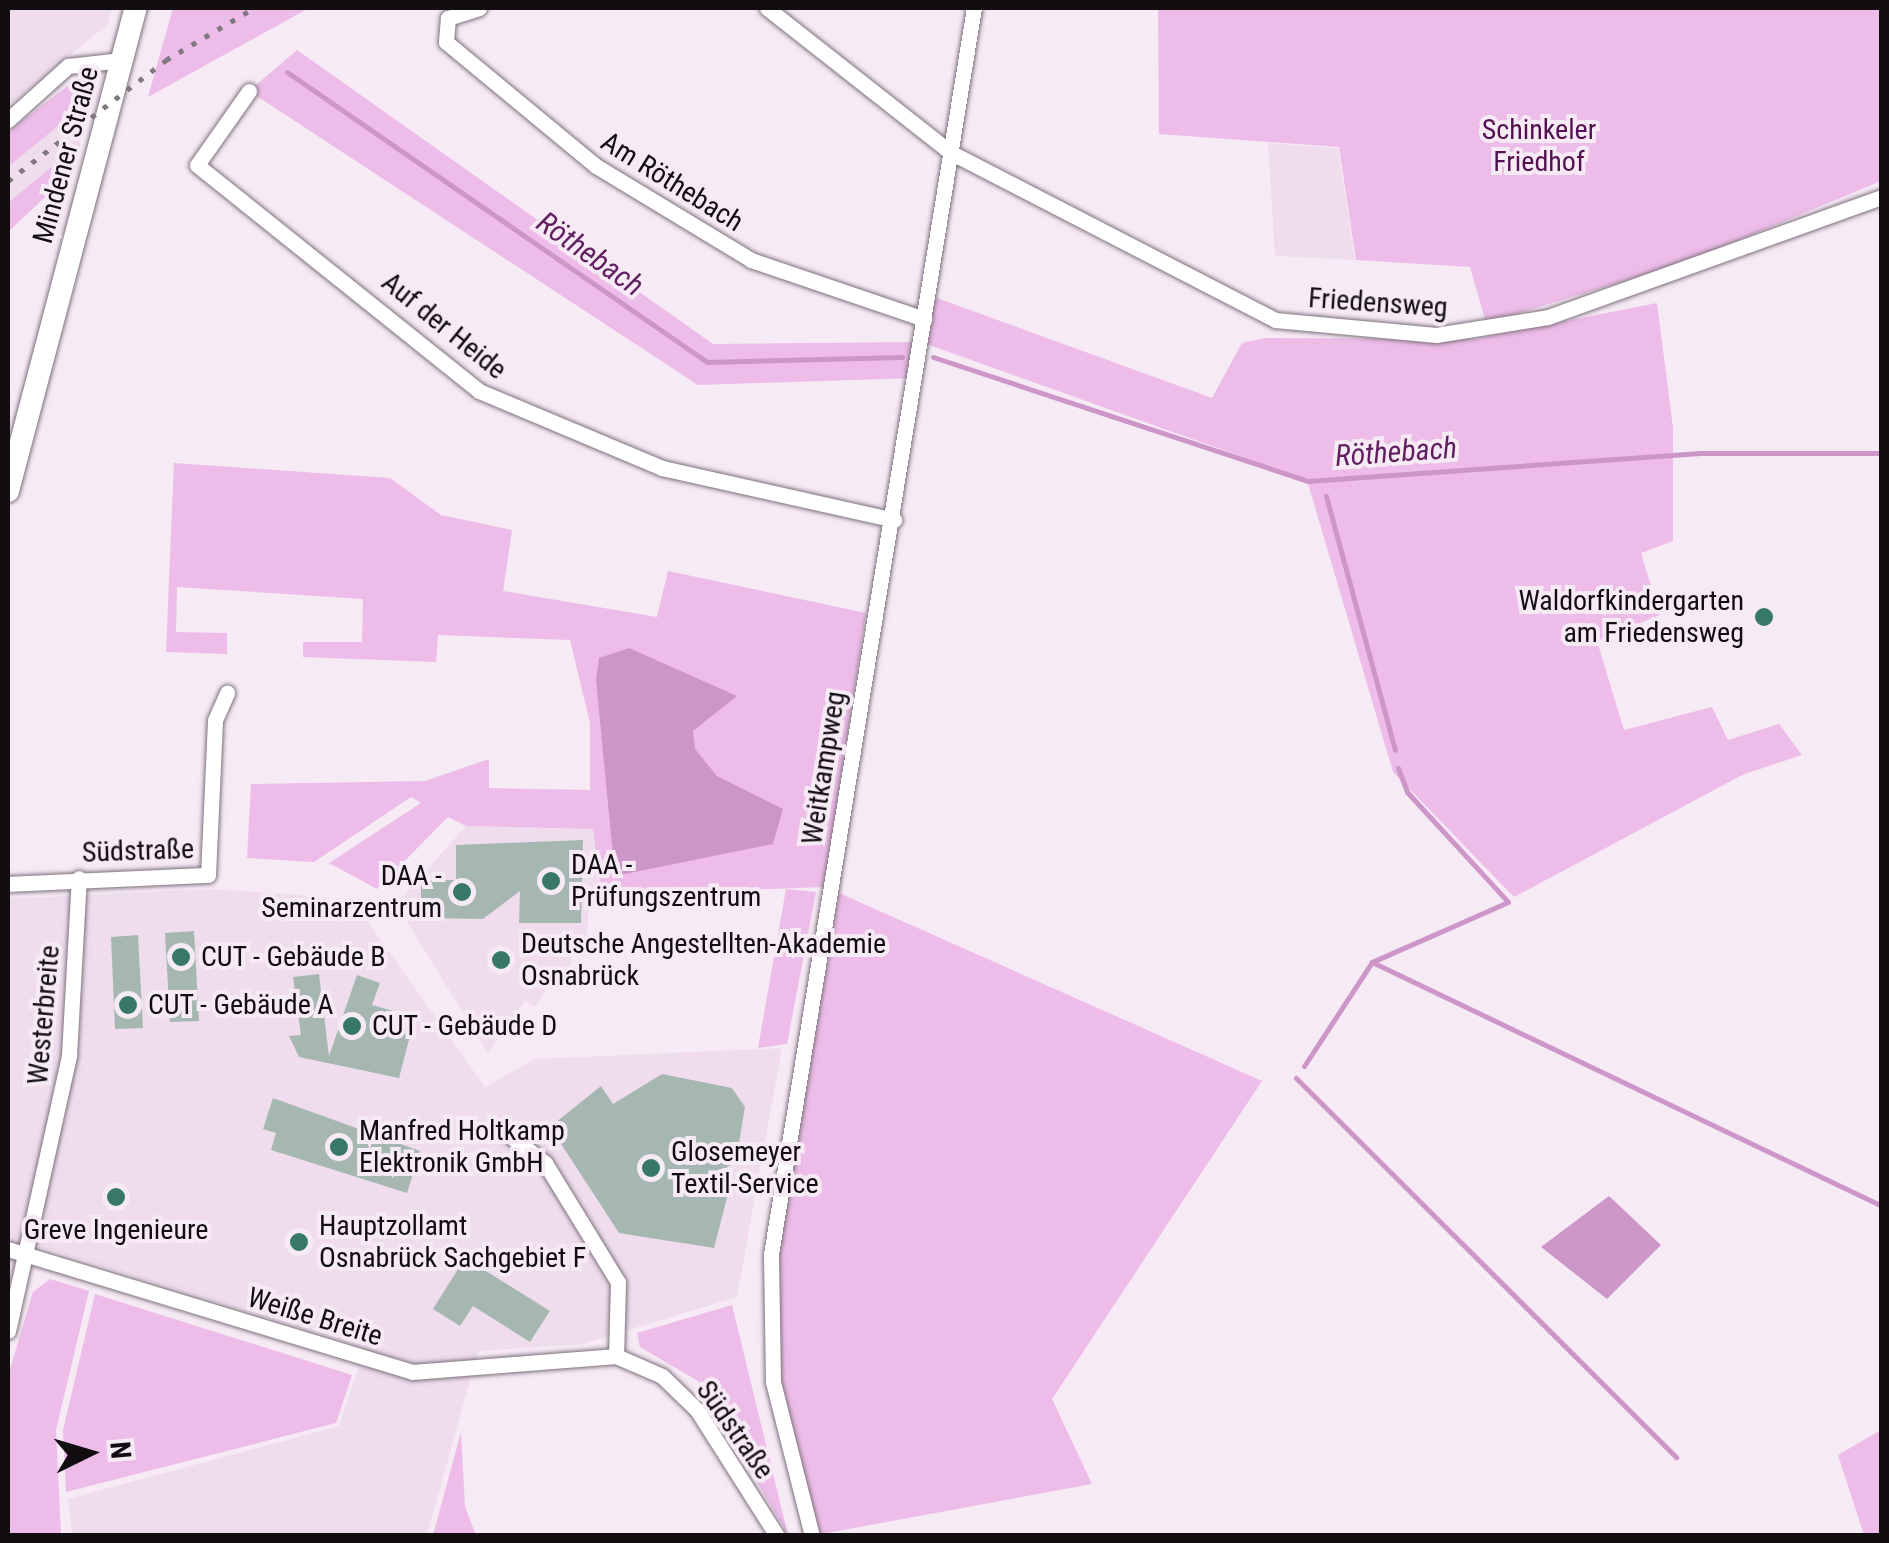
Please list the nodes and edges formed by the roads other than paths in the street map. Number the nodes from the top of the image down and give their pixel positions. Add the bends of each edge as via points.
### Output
1 (136, 8) edge
2 (479, 8) edge
3 (766, 8) edge
4 (974, 8) edge
5 (122, 60) junction
6 (249, 91) dead end
7 (8, 120) edge
8 (950, 152) junction
9 (1882, 197) edge
10 (924, 319) junction
11 (8, 491) edge
12 (894, 520) junction
13 (227, 692) dead end
14 (79, 878) junction
15 (8, 884) edge
16 (500, 1128) dead end
17 (8, 1249) edge
18 (31, 1256) junction
19 (8, 1331) edge
20 (616, 1356) junction
21 (777, 1536) edge
22 (812, 1536) edge

1 - 5 main road, Mindener Straße
2 - 10 street, Am Röthebach via 448,18 446,42 477,75 665,212 816,289
3 - 8 street, Friedensweg
4 - 8 street, Weitkampweg
5 - 7 street via 68,66
5 - 11 main road, Mindener Straße
6 - 12 street, Auf der Heide via 197,165 479,391 662,468
8 - 9 street, Friedensweg via 1257,314 1397,334 1548,317
8 - 10 street, Weitkampweg
10 - 12 street, Weitkampweg
12 - 22 street, Weitkampweg via 771,1254 774,1382
13 - 14 street, Südstraße via 214,720 208,875
14 - 15 street, Südstraße
14 - 18 street, Westerbreite via 69,1055
16 - 20 street via 545,1163 618,1282
17 - 18 street, Weiße Breite
18 - 19 street, Westerbreite
18 - 20 street, Weiße Breite via 412,1372
20 - 21 street, Südstraße via 662,1376 697,1410

